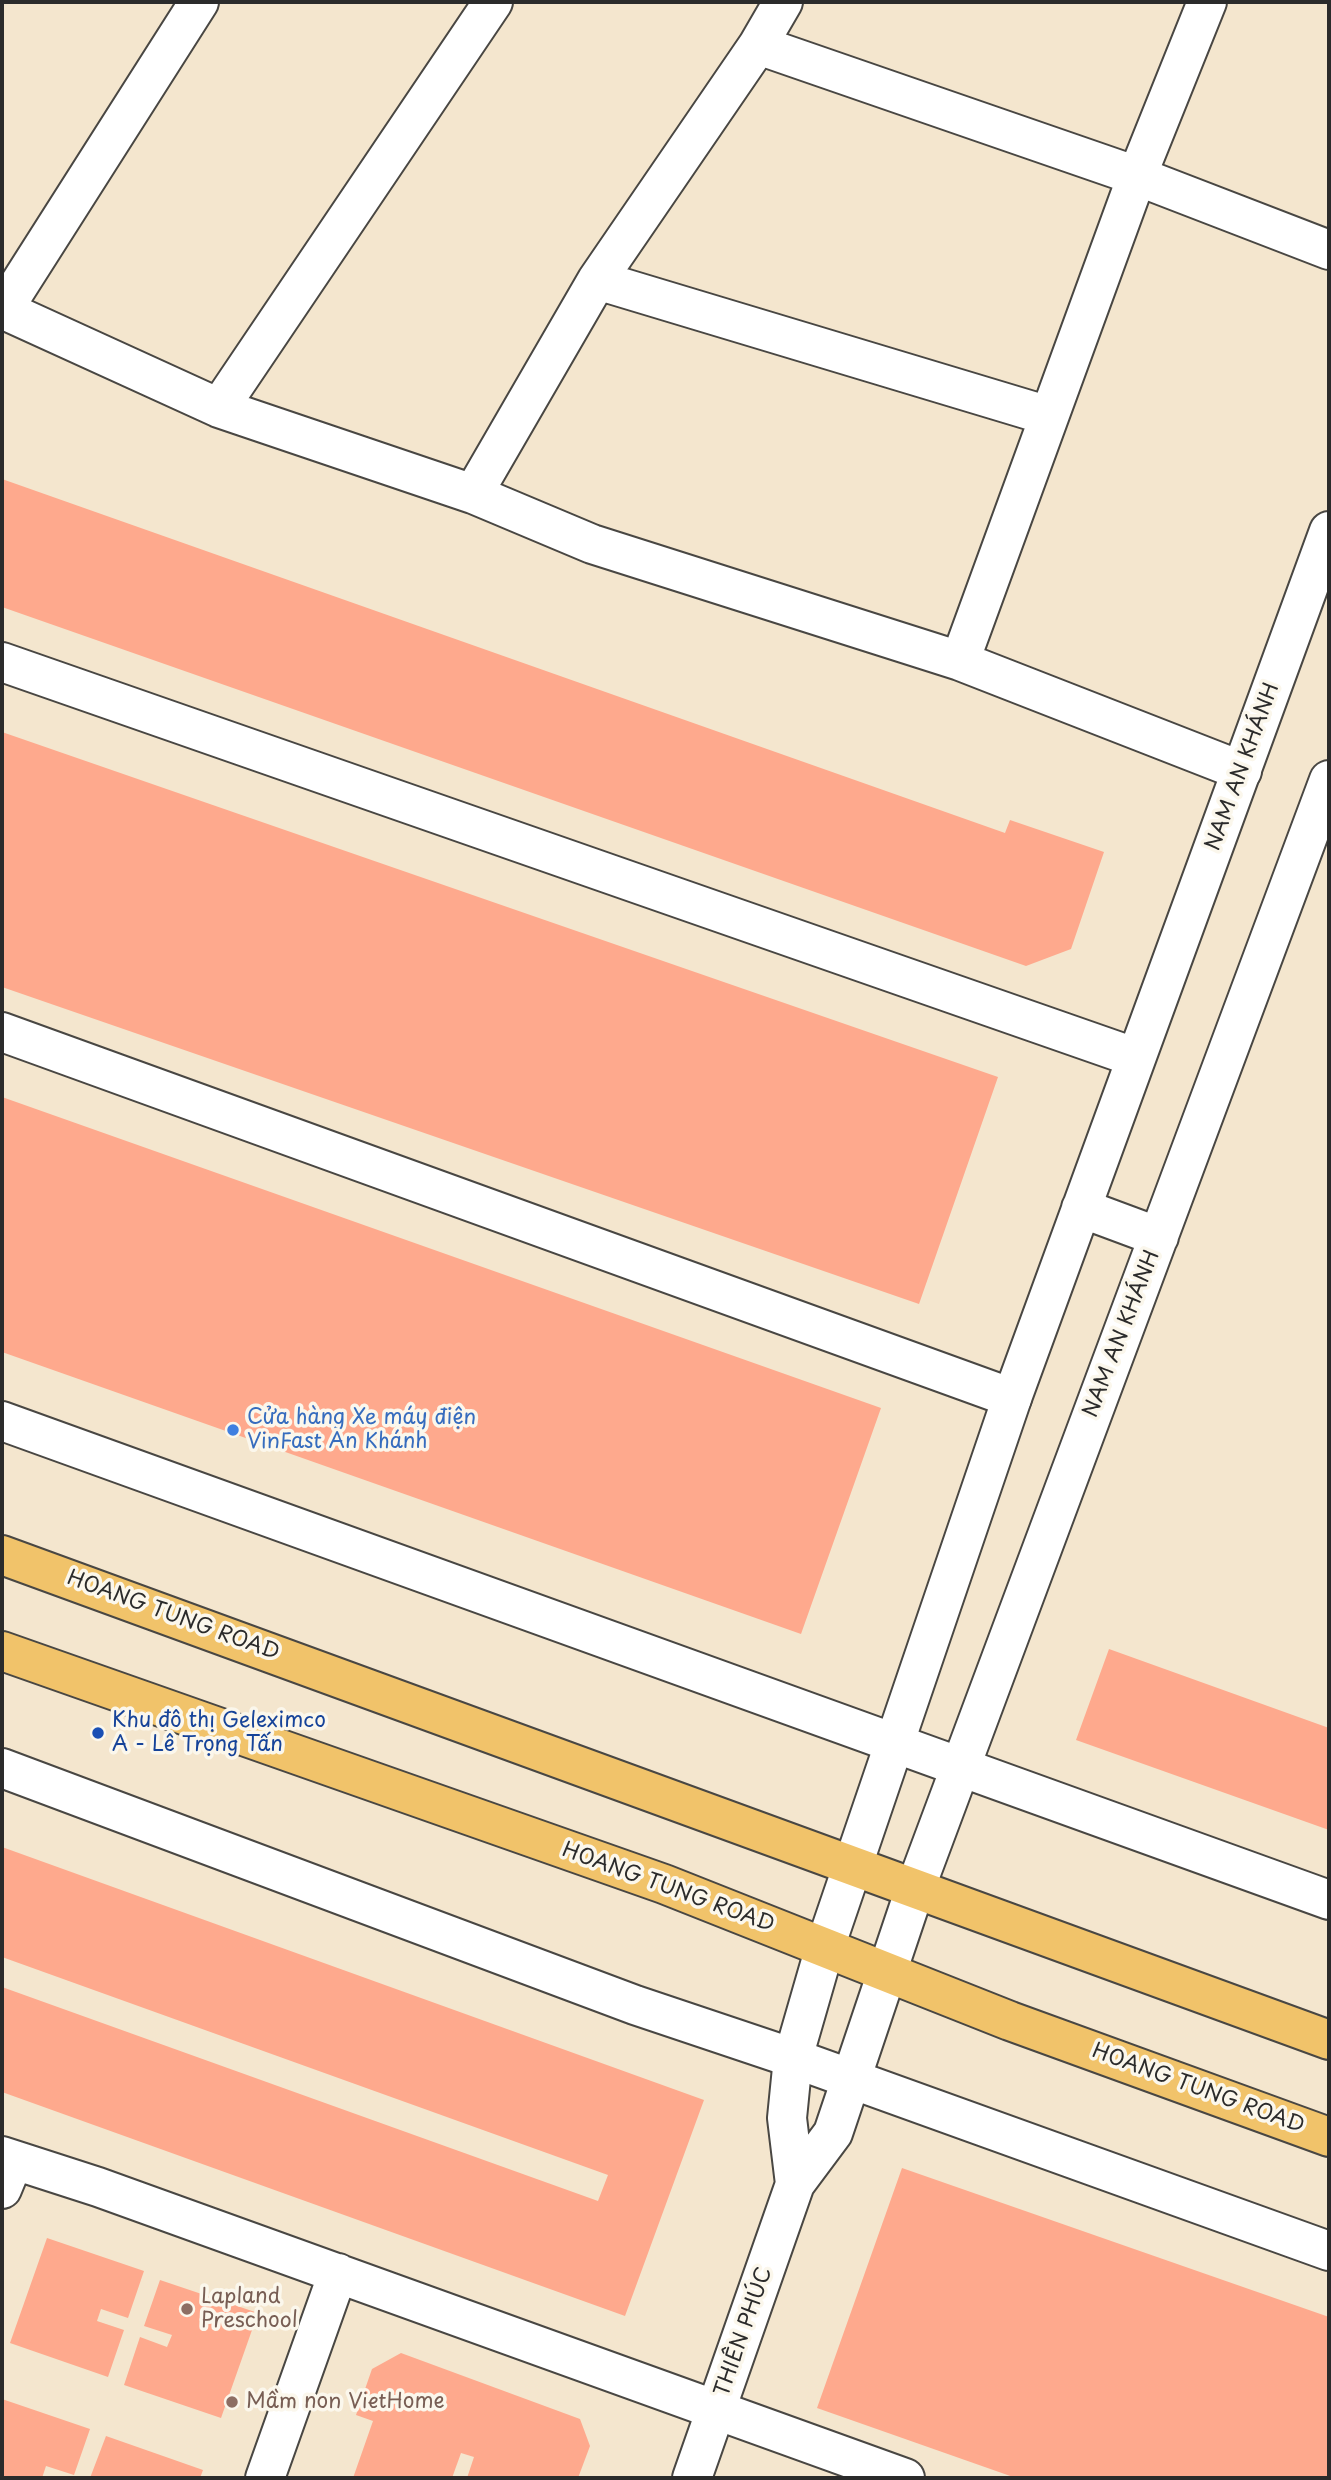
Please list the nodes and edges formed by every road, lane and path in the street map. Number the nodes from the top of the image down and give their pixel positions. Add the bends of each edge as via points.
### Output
1 (199, 2) edge
2 (493, 2) edge
3 (783, 2) edge
4 (1207, 2) edge
5 (758, 45) junction
6 (1137, 176) junction
7 (1329, 250) edge
8 (597, 280) junction
9 (3, 310) edge
10 (219, 408) junction
11 (1049, 416) junction
12 (473, 494) junction
13 (1329, 531) edge
14 (960, 661) junction
15 (2, 662) edge
16 (1242, 771) junction
17 (1329, 780) edge
18 (2, 1032) edge
19 (1134, 1057) junction
20 (1081, 1208) junction
21 (1159, 1237) junction
22 (1012, 1398) junction
23 (2, 1422) edge
24 (2, 1555) edge
25 (2, 1651) edge
26 (893, 1744) junction
27 (2, 1768) edge
28 (961, 1768) junction
29 (852, 1866) junction
30 (915, 1889) junction
31 (1329, 1900) edge
32 (825, 1947) junction
33 (887, 1973) junction
34 (1329, 2040) edge
35 (793, 2058) junction
36 (851, 2080) junction
37 (1329, 2137) edge
38 (6, 2168) edge
39 (795, 2184) junction
40 (1329, 2251) edge
41 (338, 2273) junction
42 (716, 2410) junction
43 (265, 2478) edge
44 (692, 2478) edge
45 (905, 2478) edge

1 - 9 street
2 - 10 street
3 - 5 street
4 - 6 street
5 - 6 street
5 - 8 street
6 - 7 street
6 - 11 street
8 - 11 street
8 - 12 street
9 - 10 street
10 - 12 street
11 - 14 street
12 - 14 street via 592,544
13 - 16 street, NAM AN KHÁNH
14 - 16 street
15 - 19 street
16 - 19 street, NAM AN KHÁNH
17 - 21 street, NAM AN KHÁNH
18 - 22 street
19 - 20 street, NAM AN KHÁNH
20 - 21 street
20 - 22 street, NAM AN KHÁNH
21 - 28 street, NAM AN KHÁNH
22 - 26 street, NAM AN KHÁNH
23 - 26 street
24 - 29 main road, HOANG TUNG ROAD
25 - 32 main road, HOANG TUNG ROAD via 664,1884
26 - 28 street
26 - 29 street, THIÊN PHÚC
27 - 35 street via 635,2005
28 - 30 street, NAM AN KHÁNH
28 - 31 street
29 - 30 main road, HOANG TUNG ROAD
29 - 32 street, THIÊN PHÚC
30 - 33 street, NAM AN KHÁNH
30 - 34 main road, HOANG TUNG ROAD
32 - 33 main road, HOANG TUNG ROAD
32 - 35 street, THIÊN PHÚC
33 - 36 street, THIÊN PHÚC
33 - 37 main road, HOANG TUNG ROAD
35 - 36 street
35 - 39 street, THIÊN PHÚC via 787,2118
36 - 39 street, THIÊN PHÚC via 833,2133
36 - 40 street
38 - 41 street via 98,2187
39 - 42 street, THIÊN PHÚC
41 - 42 street
41 - 43 street
42 - 44 street, THIÊN PHÚC
42 - 45 street

